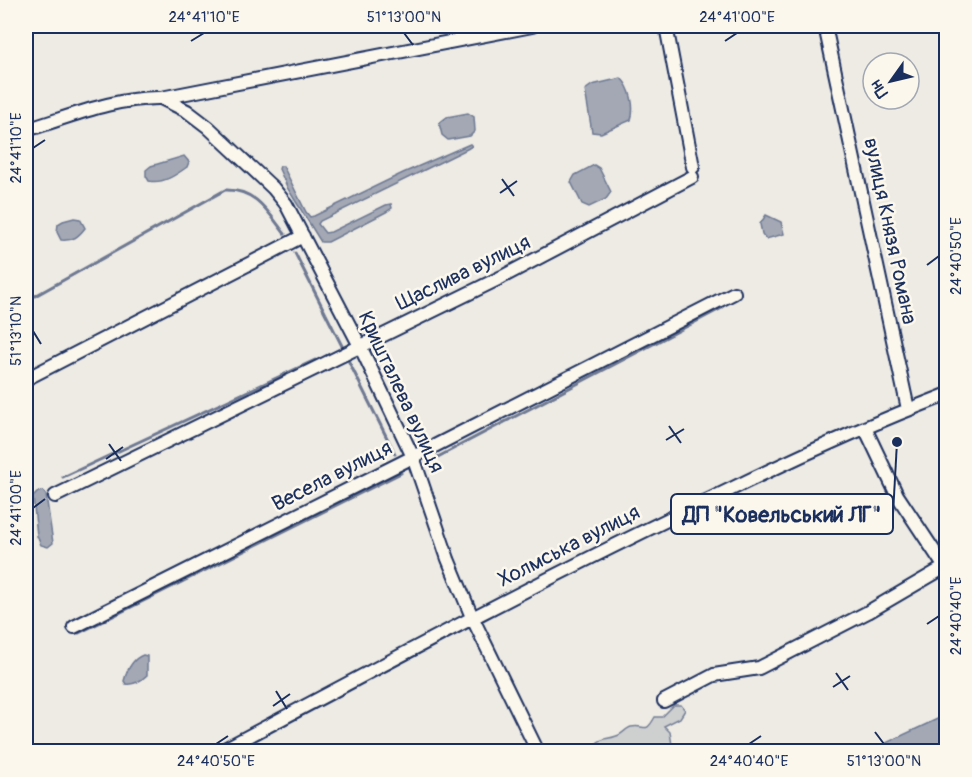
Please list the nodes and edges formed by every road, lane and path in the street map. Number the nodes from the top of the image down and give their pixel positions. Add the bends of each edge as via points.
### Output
1 (532, 26) edge
2 (666, 26) edge
3 (825, 26) edge
4 (161, 98) junction
5 (26, 130) edge
6 (303, 236) junction
7 (734, 293) dead end
8 (360, 346) junction
9 (26, 379) edge
10 (946, 395) edge
11 (908, 409) junction
12 (865, 428) junction
13 (413, 457) junction
14 (55, 496) dead end
15 (946, 568) edge
16 (472, 617) junction
17 (74, 627) dead end
18 (664, 701) dead end
19 (219, 752) edge
20 (538, 752) edge

1 - 4 street
2 - 8 street, Щаслива вулиця via 693,172 502,277
3 - 11 street, вулиця Князя Романа
4 - 5 street via 119,103
4 - 6 street, Кришталева вулиця via 208,127 266,181 286,204
6 - 8 street, Кришталева вулиця
6 - 9 street
7 - 13 street, Весела вулиця
8 - 13 street, Кришталева вулиця
8 - 14 street, Щаслива вулиця
10 - 11 street, Холмська вулиця
11 - 12 street, Холмська вулиця
12 - 15 street via 897,495
12 - 16 street, Холмська вулиця via 667,518
13 - 16 street, Кришталева вулиця
13 - 17 street, Весела вулиця
15 - 18 street via 759,668 714,675
16 - 19 street, Холмська вулиця
16 - 20 street, Кришталева вулиця

